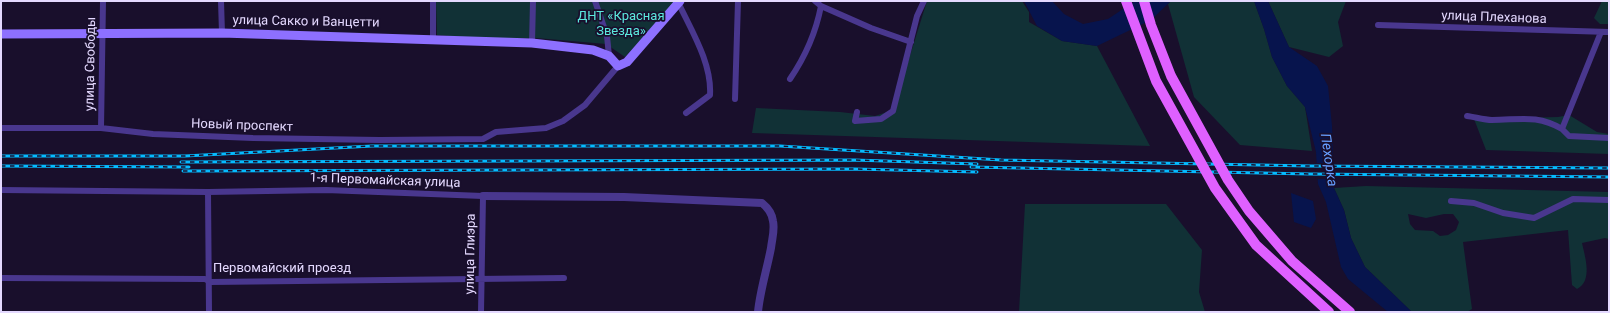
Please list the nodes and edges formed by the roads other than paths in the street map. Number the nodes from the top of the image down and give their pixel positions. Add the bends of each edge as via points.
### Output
1 (103, 1) edge
2 (221, 1) edge
3 (433, 1) edge
4 (533, 1) edge
5 (595, 1) edge
6 (679, 1) edge
7 (738, 1) edge
8 (815, 1) edge
9 (924, 1) edge
10 (1126, 1) edge
11 (1144, 1) edge
12 (821, 6) junction
13 (1378, 25) dead end
14 (103, 32) junction
15 (1601, 32) junction
16 (1609, 32) edge
17 (222, 33) junction
18 (1, 34) edge
19 (433, 38) junction
20 (911, 42) junction
21 (532, 43) junction
22 (609, 56) junction
23 (618, 66) junction
24 (790, 79) dead end
25 (735, 99) dead end
26 (857, 112) dead end
27 (686, 113) dead end
28 (1467, 116) dead end
29 (1, 128) edge
30 (101, 128) junction
31 (1562, 129) junction
32 (1609, 138) edge
33 (1, 190) edge
34 (208, 192) junction
35 (483, 196) junction
36 (1609, 200) edge
37 (1452, 201) dead end
38 (1, 278) edge
39 (564, 278) dead end
40 (483, 279) junction
41 (210, 282) junction
42 (209, 312) edge
43 (481, 312) edge
44 (758, 312) edge
45 (1329, 312) edge
46 (1350, 312) edge

1 - 14 street, улица Свободы
2 - 17 street
3 - 19 street
4 - 21 street
5 - 22 street via 607,36
6 - 23 main road via 627,62
6 - 27 street via 705,65 710,90 710,95
7 - 25 street
8 - 12 street
9 - 20 street via 917,16
10 - 45 main road, bridge via 1156,81 1215,188 1256,244
11 - 46 main road, bridge via 1171,76 1228,180 1249,210 1292,261
12 - 20 street
12 - 24 street via 813,35
13 - 15 street, улица Плеханова
14 - 17 main road, улица Сакко и Ванцетти
14 - 18 main road, улица Сакко и Ванцетти via 62,35
14 - 30 street, улица Свободы
15 - 16 street, улица Плеханова
15 - 31 street
17 - 19 main road, улица Сакко и Ванцетти
19 - 21 main road, улица Сакко и Ванцетти
20 - 26 street via 893,112 881,119 855,121
21 - 22 main road, улица Сакко и Ванцетти via 593,50
22 - 23 main road
23 - 30 street, Новый проспект via 585,105 563,121 546,128 496,132 483,139 253,138 153,134
28 - 31 street via 1490,120 1541,119
29 - 30 street, Новый проспект
31 - 32 street via 1569,136
33 - 34 street, 1-я Первомайская улица
34 - 35 street, 1-я Первомайская улица via 326,190
34 - 41 street
35 - 40 street, улица Глиэра
35 - 44 street, 1-я Первомайская улица via 624,197 762,203 773,220 774,232
36 - 37 street via 1573,199 1534,218 1503,213 1474,203
38 - 41 street, Первомайский проезд via 205,279
39 - 40 street, Первомайский проезд
40 - 41 street, Первомайский проезд
40 - 43 street, улица Глиэра
41 - 42 street

